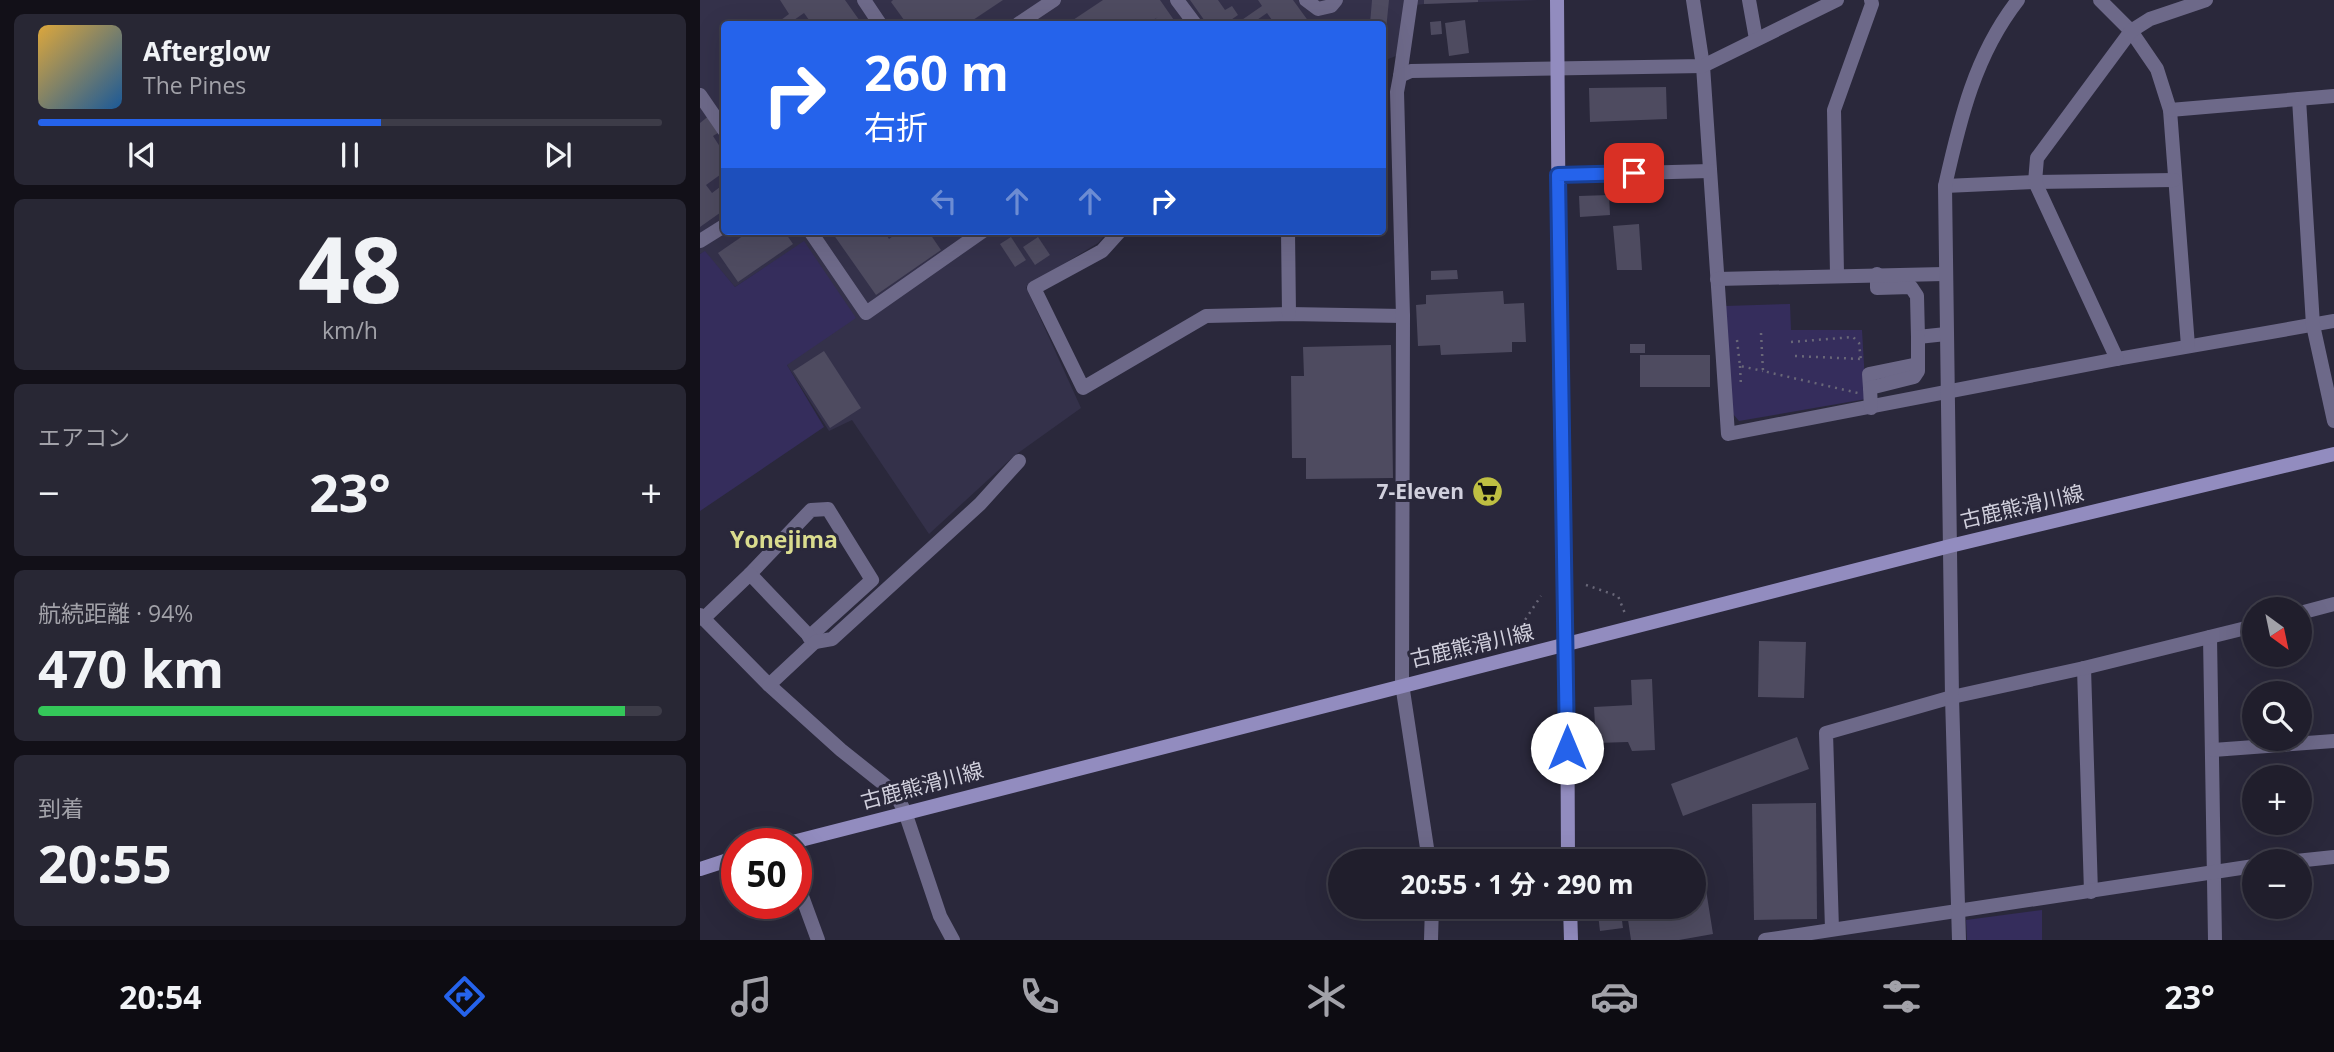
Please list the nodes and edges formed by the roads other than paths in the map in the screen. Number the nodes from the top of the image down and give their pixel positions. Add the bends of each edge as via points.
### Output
1 (864, 0) edge
2 (1054, 0) edge
3 (1177, 0) edge
4 (1306, 0) edge
5 (1336, 0) edge
6 (1411, 0) edge
7 (1557, 0) edge
8 (1693, 0) edge
9 (1749, 0) edge
10 (1837, 0) edge
11 (1871, 0) edge
12 (2018, 0) edge
13 (2100, 0) edge
14 (2206, 0) edge
15 (878, 21) edge
16 (1022, 21) edge
17 (1193, 21) edge
18 (2131, 31) junction
19 (1756, 39) junction
20 (1703, 66) junction
21 (1556, 69) junction
22 (1400, 76) junction
23 (700, 95) edge
24 (2334, 96) edge
25 (2299, 99) junction
26 (2170, 110) junction
27 (721, 126) edge
28 (1710, 171) junction
29 (1558, 175) junction
30 (2174, 180) junction
31 (2035, 182) junction
32 (1945, 186) junction
33 (721, 228) edge
34 (813, 235) edge
35 (977, 235) edge
36 (1116, 235) edge
37 (1288, 235) edge
38 (700, 241) edge
39 (1877, 274) junction
40 (1944, 274) junction
41 (1837, 275) junction
42 (1717, 279) junction
43 (1289, 314) junction
44 (1403, 316) junction
45 (2334, 321) edge
46 (2313, 325) junction
47 (1946, 334) junction
48 (1918, 337) junction
49 (2188, 345) junction
50 (2117, 359) junction
51 (1949, 393) junction
52 (1865, 409) junction
53 (2334, 421) edge
54 (2334, 454) edge
55 (1018, 461) dead end
56 (1950, 546) junction
57 (750, 574) junction
58 (2334, 604) edge
59 (2312, 610) edge
60 (702, 617) edge
61 (2242, 629) edge
62 (2210, 638) junction
63 (812, 640) junction
64 (1567, 645) junction
65 (2084, 668) junction
66 (1402, 684) junction
67 (769, 685) junction
68 (1952, 697) junction
69 (2334, 741) edge
70 (2213, 750) junction
71 (905, 812) junction
72 (812, 837) edge
73 (1427, 849) edge
74 (1568, 849) edge
75 (2334, 857) edge
76 (2312, 859) edge
77 (721, 863) edge
78 (2242, 868) edge
79 (700, 869) edge
80 (2213, 872) junction
81 (2091, 892) junction
82 (1958, 911) junction
83 (810, 919) edge
84 (1432, 919) edge
85 (1570, 919) edge
86 (1832, 929) junction
87 (818, 940) edge
88 (953, 940) edge
89 (1431, 940) edge
90 (1571, 940) edge
91 (1765, 940) edge
92 (1959, 940) edge
93 (2215, 940) edge

1 - 15 street
2 - 16 street
3 - 17 street
4 - 5 street via 1318,9
6 - 22 street
7 - 21 main road
8 - 20 street
9 - 19 street
10 - 19 street
11 - 41 street via 1834,110
12 - 32 street via 1978,67
13 - 18 street
14 - 18 street via 2150,19
18 - 26 street via 2157,69
18 - 31 street via 2037,158
19 - 20 street
20 - 21 street
20 - 28 street
21 - 22 street via 1411,71
21 - 29 main road
22 - 44 street
23 - 27 street
24 - 25 street
25 - 26 street
25 - 46 street
26 - 30 street
28 - 29 street
28 - 42 street
29 - 64 main road
30 - 31 street
30 - 49 street
31 - 32 street
31 - 50 street
32 - 40 street
33 - 38 street
34 - 35 street via 866,313
36 - 43 street via 1102,251 1034,288 1083,388 1206,316
37 - 43 street
39 - 40 street
39 - 41 street
39 - 48 street via 1877,289 1911,287 1917,296
40 - 47 street
41 - 42 street
42 - 52 street via 1728,434
43 - 44 street
44 - 66 street
45 - 46 street
46 - 49 street
46 - 53 street
47 - 48 street
47 - 51 street
48 - 52 street via 1914,377 1864,376
49 - 50 street
50 - 51 street
51 - 52 street
51 - 56 street
54 - 56 main road, 古鹿熊滑川線
55 - 63 street via 981,504 832,639
56 - 64 main road, 古鹿熊滑川線
56 - 68 street
57 - 60 street
57 - 63 street
57 - 63 street via 811,510 828,509 872,580
58 - 59 street
60 - 67 street
61 - 62 street
62 - 65 street
62 - 70 street
63 - 67 street
64 - 66 main road, 古鹿熊滑川線
64 - 74 main road
65 - 68 street
65 - 81 street
66 - 71 main road, 古鹿熊滑川線
66 - 73 street
67 - 71 street via 895,793
68 - 82 street
68 - 86 street via 1826,733
69 - 70 street
70 - 80 street
71 - 72 main road, 古鹿熊滑川線
71 - 88 street via 940,916
75 - 76 street
77 - 79 main road
78 - 80 street
80 - 81 street
80 - 93 street
81 - 82 street
82 - 86 street
82 - 92 street
83 - 87 street
84 - 89 street
85 - 90 main road
86 - 91 street

